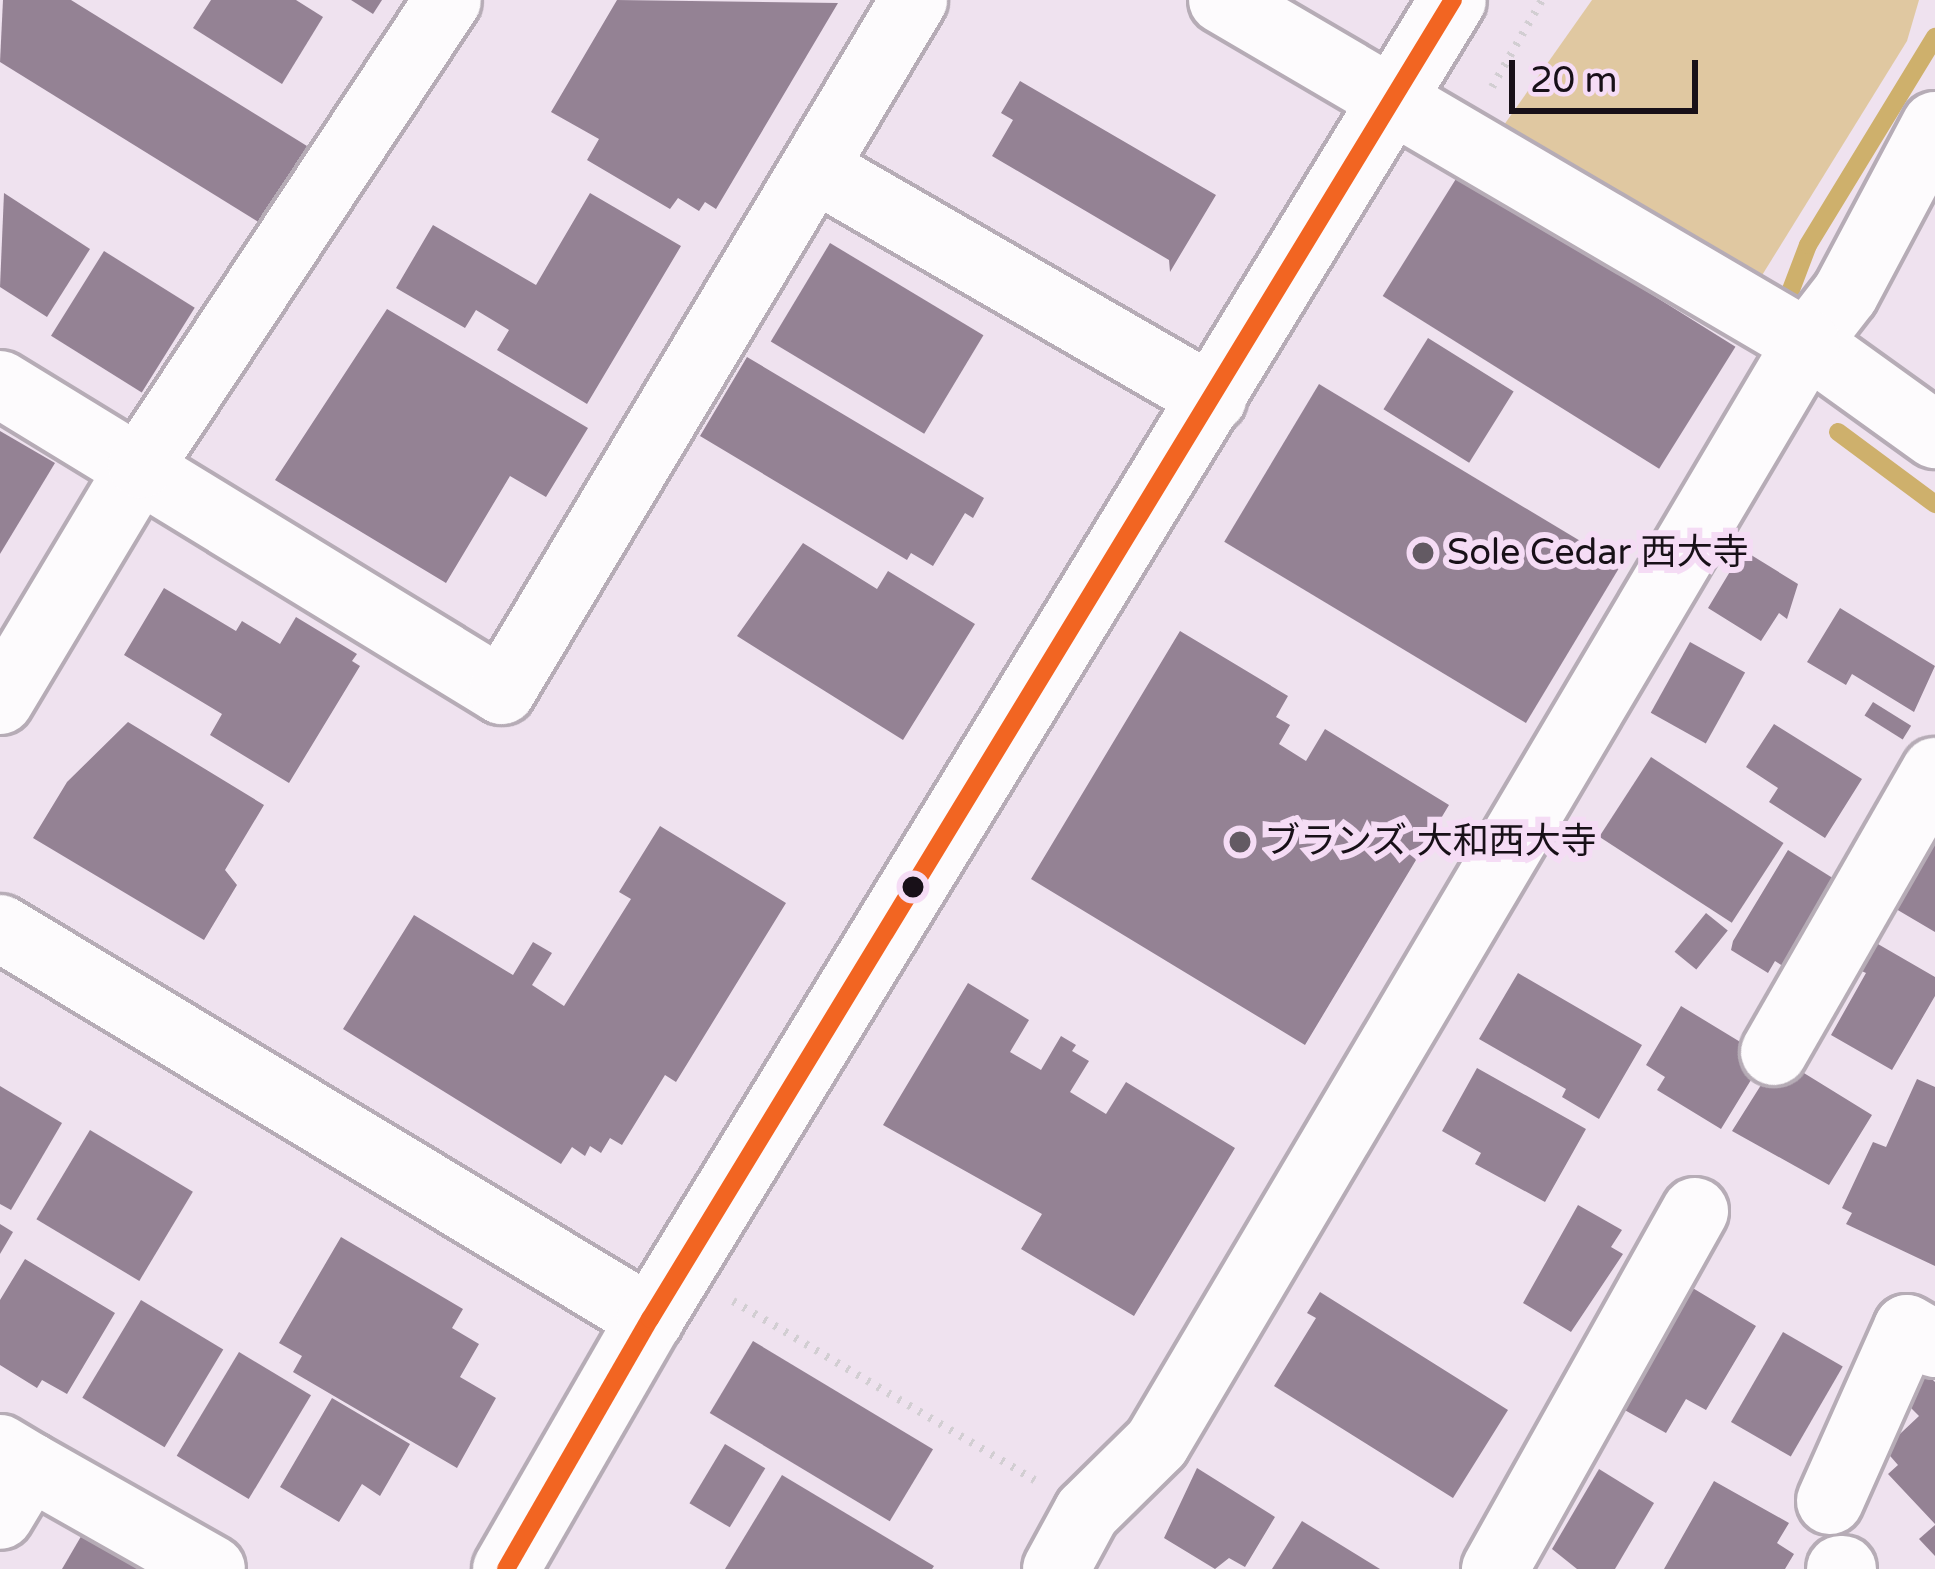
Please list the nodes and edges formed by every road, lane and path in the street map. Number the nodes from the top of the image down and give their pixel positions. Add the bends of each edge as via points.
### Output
1 (448, 0) edge
2 (914, 0) edge
3 (1222, 0) edge
4 (1453, 0) edge
5 (1542, 0) edge
6 (1486, 97) dead end
7 (1392, 107) junction
8 (1935, 125) edge
9 (814, 168) junction
10 (1807, 344) junction
11 (0, 385) edge
12 (1213, 398) junction
13 (1935, 435) edge
14 (140, 465) junction
15 (0, 701) edge
16 (1935, 771) edge
17 (0, 928) edge
18 (1774, 1052) dead end
19 (1695, 1210) dead end
20 (732, 1300) dead end
21 (650, 1319) junction
22 (1935, 1344) edge
23 (10, 1477) edge
24 (1830, 1501) dead end
25 (1087, 1512) junction
26 (212, 1569) edge
27 (506, 1569) edge
28 (1056, 1569) edge
29 (1495, 1569) edge

1 - 14 street
2 - 9 street
3 - 7 street
4 - 7 street
5 - 6 path
7 - 10 street
7 - 12 street
8 - 10 street via 1844,294
9 - 12 street
9 - 14 street via 502,691
10 - 13 street
10 - 25 street via 1157,1443
11 - 14 street
12 - 21 street
14 - 15 street
16 - 18 street
17 - 21 street
19 - 29 street
20 - 25 path
21 - 27 street
22 - 24 street via 1907,1328
23 - 26 street
25 - 28 street

